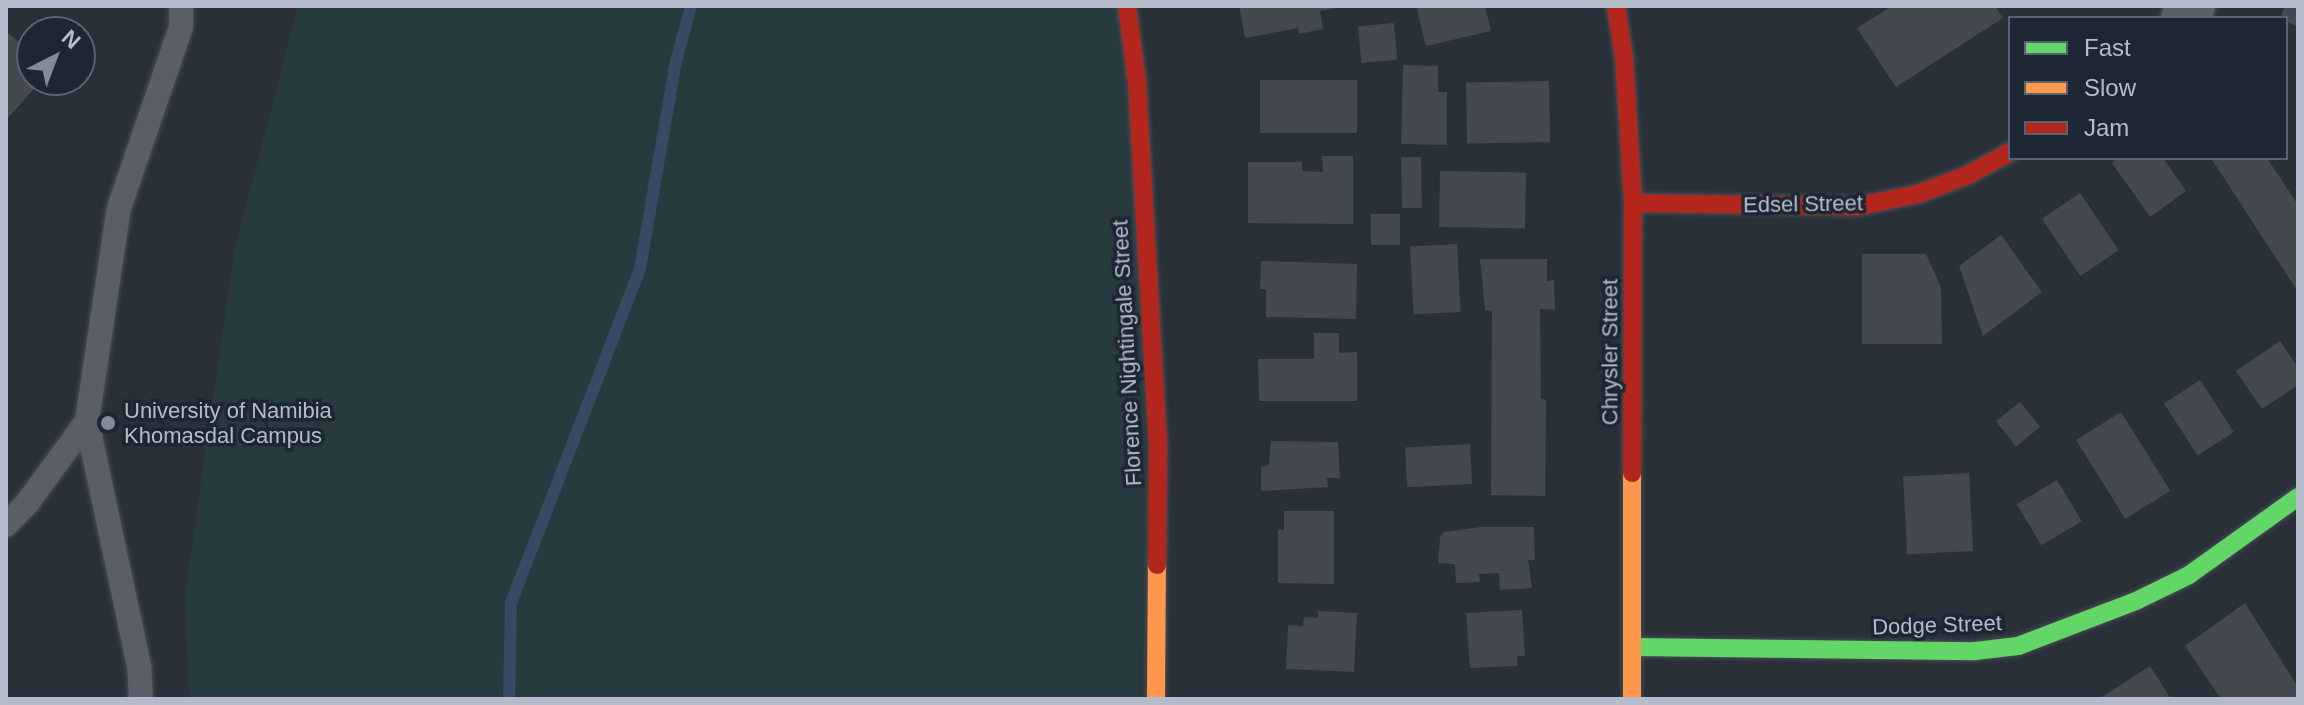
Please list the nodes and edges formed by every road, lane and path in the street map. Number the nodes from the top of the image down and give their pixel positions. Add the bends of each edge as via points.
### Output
1 (181, 6) edge
2 (1127, 6) edge
3 (1616, 6) edge
4 (2008, 153) edge
5 (1633, 203) junction
6 (87, 421) junction
7 (2298, 497) edge
8 (6, 525) edge
9 (1634, 647) junction
10 (141, 699) edge
11 (1156, 699) edge
12 (1632, 699) edge

1 - 6 lane via 181,27 119,208
2 - 11 street, Florence Nightingale Street via 1137,82 1158,450
3 - 5 street, Chrysler Street
4 - 5 street, Edsel Street via 1918,194 1859,206
5 - 9 street, Chrysler Street
6 - 8 lane
6 - 10 lane via 139,666
7 - 9 street, Dodge Street via 2189,575 2018,646 1959,652
9 - 12 street, Chrysler Street

